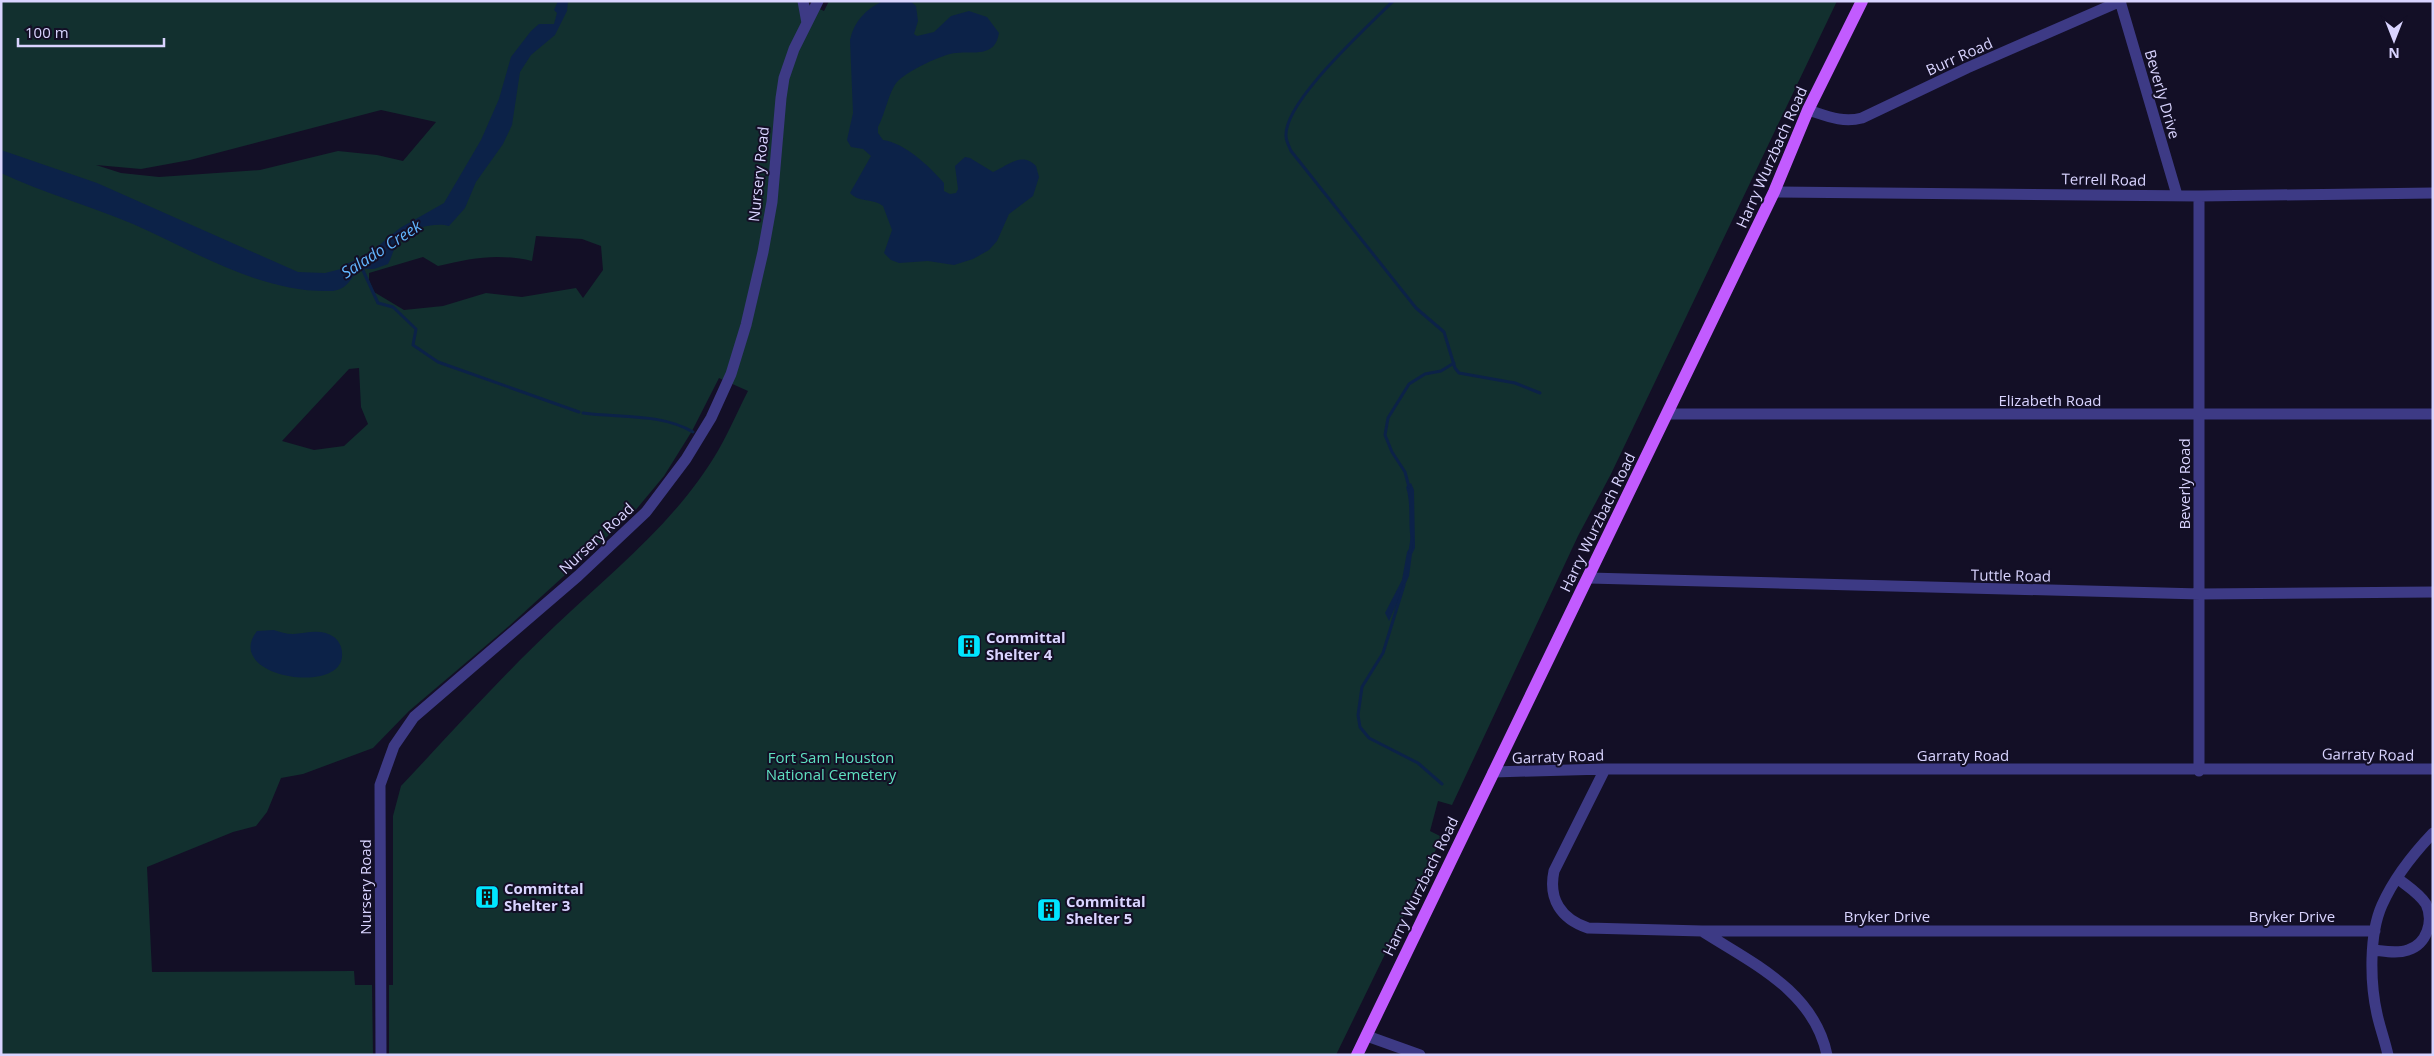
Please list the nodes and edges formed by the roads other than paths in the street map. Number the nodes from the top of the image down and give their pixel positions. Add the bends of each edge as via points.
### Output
1 (803, 1) edge
2 (818, 1) edge
3 (1862, 1) edge
4 (2120, 1) edge
5 (807, 22) junction
6 (1808, 110) junction
7 (1774, 192) junction
8 (2433, 193) edge
9 (2177, 195) junction
10 (2199, 196) junction
11 (1667, 414) junction
12 (2433, 414) edge
13 (2199, 415) junction
14 (1589, 578) junction
15 (2433, 592) edge
16 (2200, 594) junction
17 (1604, 769) junction
18 (2433, 769) edge
19 (2199, 771) junction
20 (1493, 772) junction
21 (2433, 833) edge
22 (2397, 878) junction
23 (1702, 931) junction
24 (2375, 931) junction
25 (2373, 950) junction
26 (1367, 1036) junction
27 (381, 1055) edge
28 (1357, 1055) edge
29 (1420, 1055) edge
30 (1827, 1055) edge
31 (2388, 1055) edge

1 - 5 street
2 - 5 street, Nursery Road
3 - 6 main road, Harry Wurzbach Road
4 - 6 street, Burr Road via 1862,118 1848,121
4 - 9 street, Beverly Drive
5 - 27 street, Nursery Road via 784,78 772,202 746,325 731,374 711,418 686,459 646,512 578,576 414,717 388,760 380,785
6 - 7 main road, Harry Wurzbach Road
7 - 9 street, Terrell Road
7 - 11 main road, Harry Wurzbach Road
8 - 10 street, Terrell Road
9 - 10 street, Terrell Road
10 - 13 street, Beverly Road
11 - 13 street, Elizabeth Road
11 - 14 main road, Harry Wurzbach Road
12 - 13 street, Elizabeth Road
13 - 16 street, Beverly Road
14 - 16 street, Tuttle Road
14 - 20 main road, Harry Wurzbach Road
15 - 16 street, Tuttle Road
16 - 19 street, Beverly Road
17 - 19 street, Garraty Road
17 - 20 street, Garraty Road
17 - 23 street, Bryker Drive via 1554,871 1553,896 1561,912 1575,924 1588,928
18 - 19 street, Garraty Road
20 - 26 main road, Harry Wurzbach Road
21 - 22 street
22 - 24 street via 2381,907
22 - 25 street via 2427,905 2430,928 2421,943 2410,950
23 - 24 street, Bryker Drive
23 - 30 street via 1790,991 1807,1007 1824,1039
24 - 25 street
25 - 31 street via 2377,1014
26 - 28 main road, Harry Wurzbach Road
26 - 29 street

